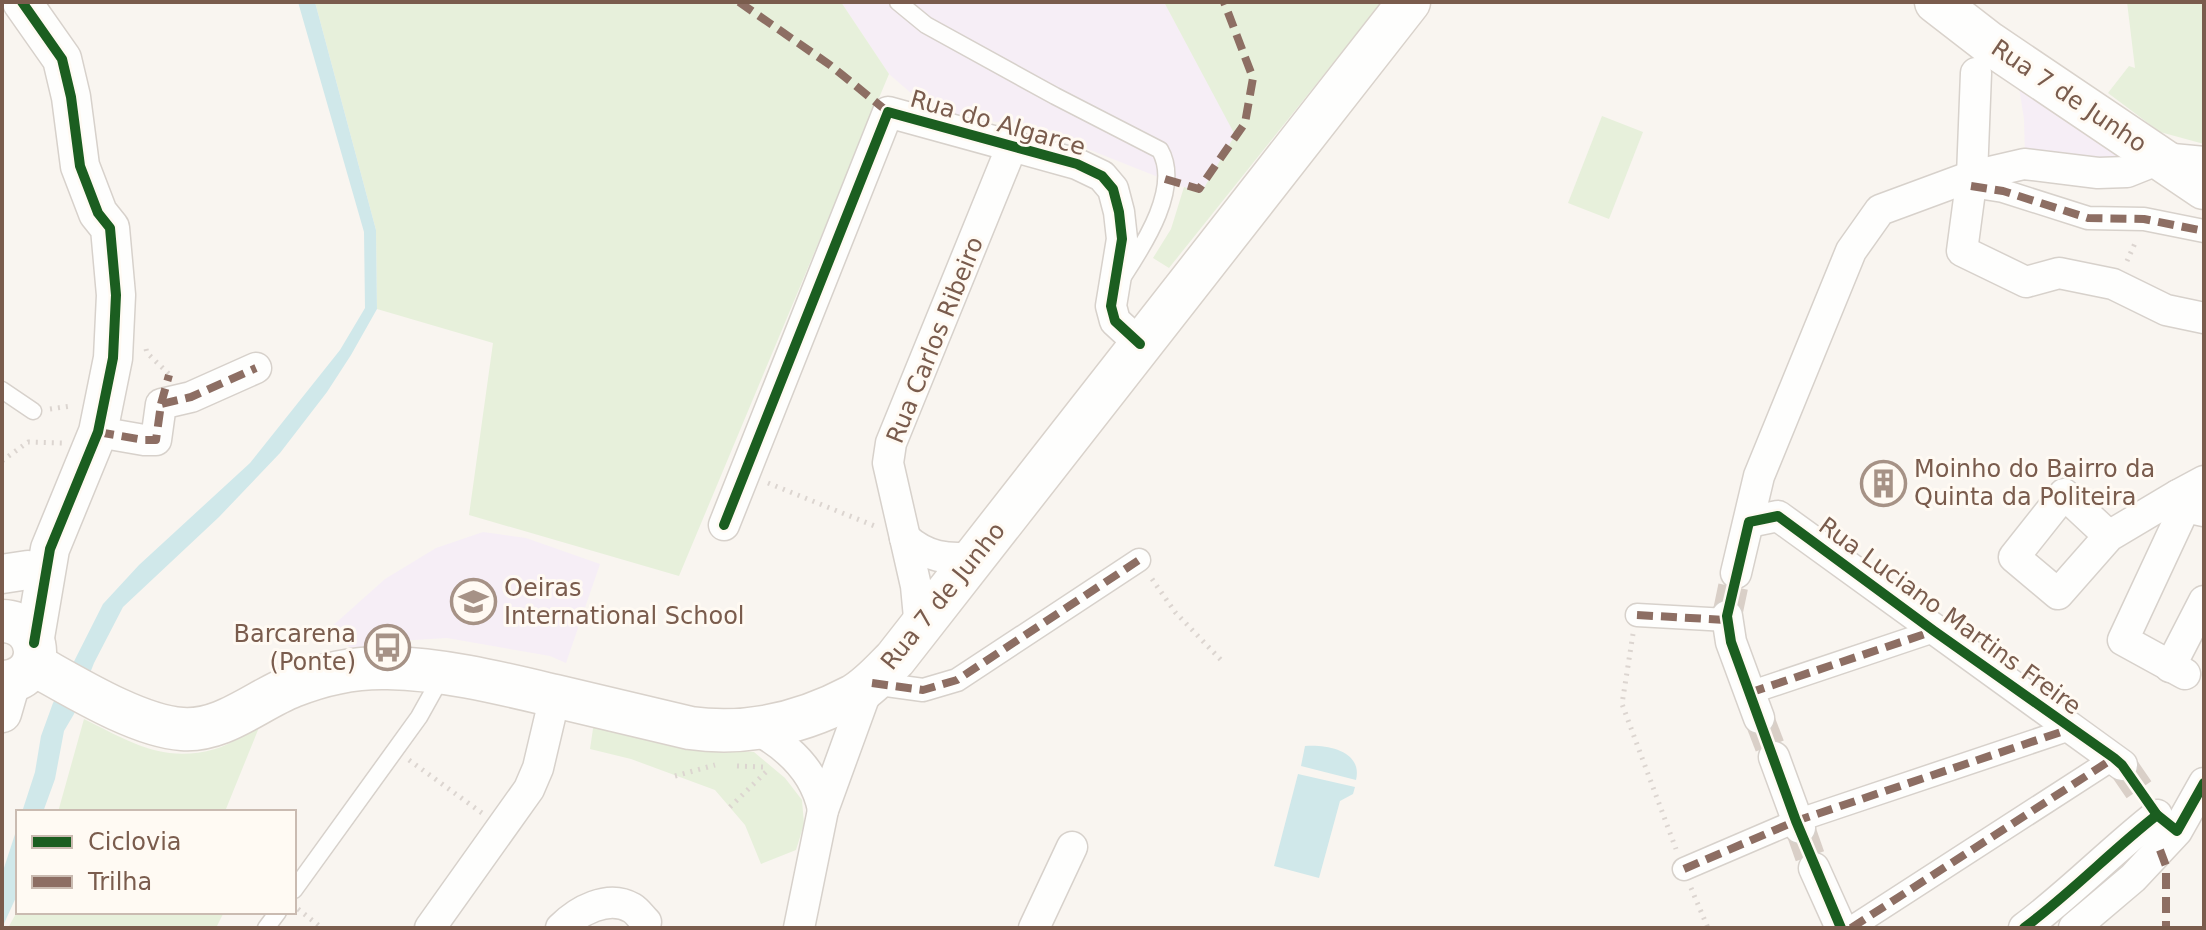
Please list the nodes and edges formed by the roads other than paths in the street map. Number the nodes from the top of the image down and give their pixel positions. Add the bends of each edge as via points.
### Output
1 (22, 2) edge
2 (898, 2) edge
3 (1409, 2) edge
4 (1936, 2) edge
5 (1976, 73) dead end
6 (1012, 146) junction
7 (2162, 158) junction
8 (2204, 162) edge
9 (1971, 181) junction
10 (2204, 188) edge
11 (2204, 231) edge
12 (1115, 290) junction
13 (2204, 318) edge
14 (1140, 344) junction
15 (256, 368) dead end
16 (169, 375) dead end
17 (2, 390) edge
18 (161, 404) junction
19 (33, 411) road end
20 (100, 417) junction
21 (2193, 498) edge
22 (1749, 522) junction
23 (724, 525) dead end
24 (2109, 536) dead end
25 (905, 538) junction
26 (975, 557) junction
27 (1139, 560) road end
28 (27, 564) edge
29 (1736, 573) tunnel mouth
30 (2204, 601) edge
31 (1637, 615) road end
32 (1727, 618) joint
33 (920, 628) junction
34 (1934, 631) junction
35 (23, 658) edge
36 (443, 673) junction
37 (872, 683) junction
38 (555, 696) junction
39 (1754, 705) joint
40 (2070, 729) junction
41 (772, 749) junction
42 (1774, 757) tunnel mouth
43 (2118, 762) joint
44 (2204, 783) edge
45 (823, 810) junction
46 (2160, 815) junction
47 (1798, 825) junction
48 (1072, 847) dead end
49 (1814, 868) tunnel mouth
50 (1684, 869) road end
51 (296, 887) edge
52 (646, 922) dead end
53 (430, 928) edge
54 (561, 928) edge
55 (799, 928) edge
56 (1034, 928) edge
57 (1841, 928) edge
58 (1851, 928) edge
59 (2024, 928) edge
60 (2074, 928) edge

1 - 20 street via 62,59 80,166 98,213 110,228 116,295 113,358
2 - 12 lane via 926,25 1160,150 1167,161 1159,213
3 - 14 main road, Rua 7 de Junho
4 - 7 main road, Rua 7 de Junho
5 - 9 street
6 - 12 street, Rua do Algarce via 1077,164 1102,176 1113,189 1122,239
6 - 23 street, Rua do Algarce via 888,112
6 - 25 street, Rua Carlos Ribeiro via 891,443 888,463
7 - 8 street
7 - 9 street via 2127,172 2024,164
7 - 10 main road, Rua 7 de Junho
9 - 11 street via 2088,218 2144,219
9 - 13 street via 1962,251 2026,282 2059,273 2113,284 2166,310
9 - 22 street via 1880,210 1851,251 1759,476
12 - 14 street, Rua do Algarce via 1115,321
14 - 26 main road, Rua 7 de Junho
15 - 18 street via 191,397
16 - 18 street
17 - 19 lane
18 - 20 street via 156,440 144,440
20 - 28 street
21 - 24 street
21 - 30 street via 2123,640 2177,671
22 - 29 street
22 - 34 street, Rua Luciano Martins Freire via 1778,516
25 - 26 street via 938,557
25 - 33 street, Rua Carlos Ribeiro
26 - 33 main road, Rua 7 de Junho
27 - 37 street via 957,680 923,690
28 - 35 street
31 - 32 street
32 - 39 street
33 - 37 main road, Rua 7 de Junho
34 - 39 street
34 - 40 street, Rua Luciano Martins Freire
35 - 36 main road, Rua 7 de Junho via 153,723 186,730 216,725 327,675 387,668
36 - 38 main road, Rua 7 de Junho
36 - 51 lane via 419,717
37 - 41 main road, Rua 7 de Junho via 805,716
37 - 45 street
38 - 41 main road, Rua 7 de Junho via 720,732
38 - 53 street via 529,789
40 - 43 street, Rua Luciano Martins Freire
40 - 47 street
41 - 45 street via 813,780
42 - 47 street
43 - 58 street
44 - 46 street
45 - 55 street
46 - 59 street
46 - 60 street via 2133,878
47 - 50 street
48 - 56 street
49 - 57 street
52 - 54 street via 631,907 612,903 578,913

